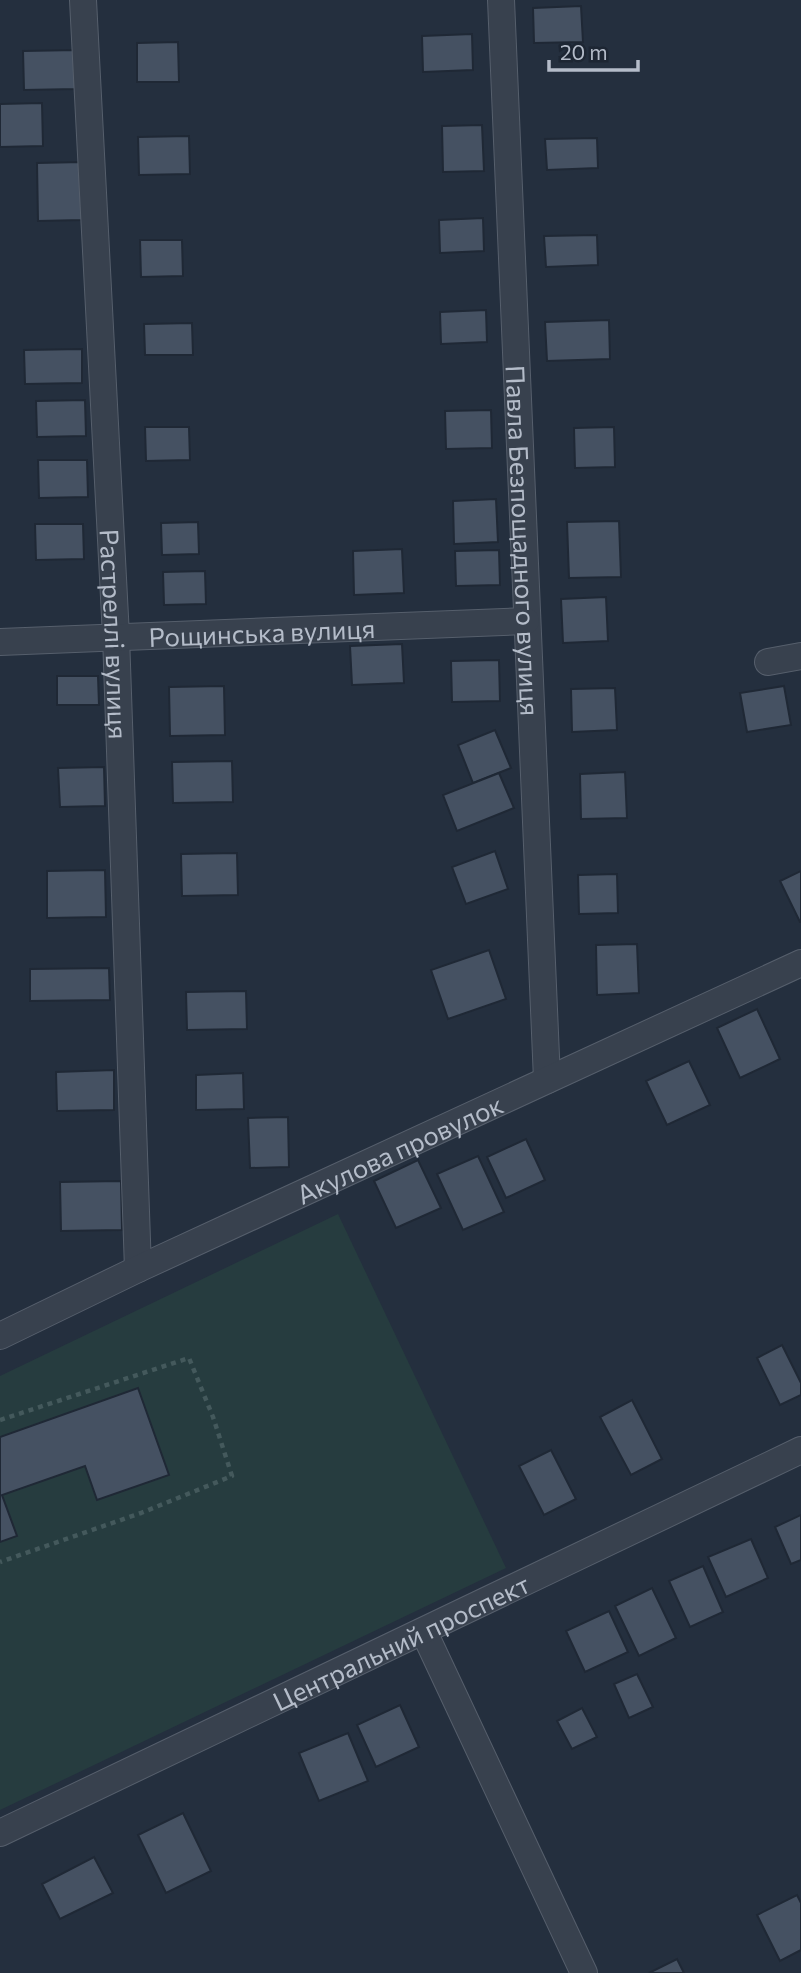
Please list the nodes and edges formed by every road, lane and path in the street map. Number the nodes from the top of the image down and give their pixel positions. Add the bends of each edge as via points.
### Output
1 (83, 0) edge
2 (501, 0) edge
3 (526, 621) junction
4 (116, 636) junction
5 (0, 642) edge
6 (801, 656) edge
7 (768, 662) dead end
8 (801, 963) edge
9 (547, 1080) junction
10 (138, 1269) junction
11 (0, 1336) edge
12 (0, 1420) edge
13 (801, 1450) edge
14 (0, 1562) edge
15 (424, 1632) junction
16 (0, 1833) edge
17 (584, 1973) edge

1 - 4 street, Растреллі вулиця
2 - 3 street, Павла Безпощадного вулиця
3 - 4 street, Рощинська вулиця
3 - 9 street, Павла Безпощадного вулиця
4 - 5 street, Рощинська вулиця
4 - 10 street, Растреллі вулиця
6 - 7 street
8 - 9 street, Акулова провулок
9 - 10 street, Акулова провулок
10 - 11 street, Акулова провулок
12 - 14 path via 189,1358 232,1476
13 - 15 street, Центральний проспект
15 - 16 street, Центральний проспект
15 - 17 street

